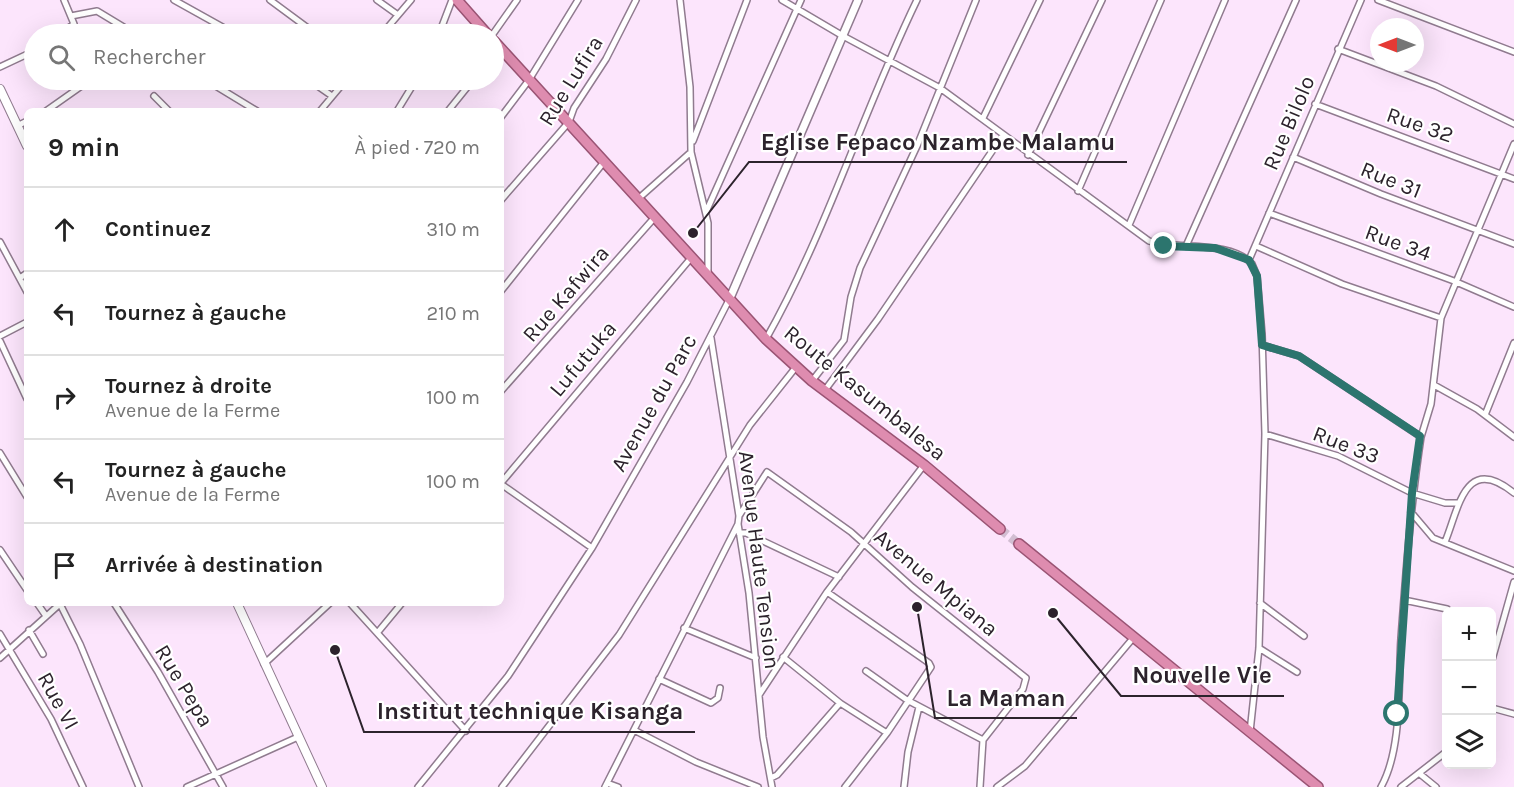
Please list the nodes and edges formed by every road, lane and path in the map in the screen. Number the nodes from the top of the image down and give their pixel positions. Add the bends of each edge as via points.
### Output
1 (64, 0) edge
2 (174, 0) edge
3 (270, 0) edge
4 (377, 0) edge
5 (411, 0) edge
6 (455, 0) edge
7 (517, 0) edge
8 (578, 0) edge
9 (636, 0) edge
10 (680, 0) edge
11 (747, 0) edge
12 (782, 0) edge
13 (801, 0) edge
14 (858, 0) edge
15 (917, 0) edge
16 (976, 0) edge
17 (1040, 0) edge
18 (1102, 0) edge
19 (1161, 0) edge
20 (1225, 0) edge
21 (1296, 0) edge
22 (1361, 0) edge
23 (1378, 0) edge
24 (797, 8) junction
25 (398, 15) junction
26 (71, 16) junction
27 (74, 24) edge
28 (118, 24) edge
29 (217, 24) edge
30 (302, 24) edge
31 (390, 24) edge
32 (444, 24) edge
33 (478, 24) edge
34 (500, 24) edge
35 (843, 36) junction
36 (1338, 49) junction
37 (1514, 52) edge
38 (504, 55) edge
39 (24, 56) edge
40 (890, 62) junction
41 (0, 67) edge
42 (530, 80) junction
43 (0, 88) edge
44 (940, 88) junction
45 (76, 90) edge
46 (222, 90) edge
47 (324, 90) edge
48 (338, 90) edge
49 (410, 90) edge
50 (465, 90) edge
51 (154, 96) dead end
52 (333, 96) junction
53 (1315, 104) junction
54 (50, 108) edge
55 (166, 108) edge
56 (252, 108) edge
57 (323, 108) edge
58 (399, 108) edge
59 (450, 108) edge
60 (504, 113) edge
61 (983, 118) junction
62 (24, 122) edge
63 (569, 122) junction
64 (1514, 124) edge
65 (17, 126) junction
66 (1003, 135) junction
67 (24, 140) edge
68 (692, 144) junction
69 (1514, 144) edge
70 (692, 152) junction
71 (1028, 155) junction
72 (1293, 157) junction
73 (604, 162) junction
74 (1503, 174) junction
75 (1514, 179) edge
76 (1078, 191) junction
77 (504, 197) edge
78 (638, 199) junction
79 (706, 212) junction
80 (1269, 213) junction
81 (655, 217) junction
82 (1129, 225) junction
83 (1478, 230) junction
84 (0, 242) edge
85 (1514, 244) edge
86 (1186, 246) junction
87 (1256, 246) junction
88 (691, 258) junction
89 (1249, 260) junction
90 (708, 275) junction
91 (24, 276) edge
92 (20, 279) junction
93 (1454, 281) junction
94 (24, 286) edge
95 (504, 287) edge
96 (730, 298) junction
97 (1514, 307) edge
98 (1441, 318) junction
99 (24, 324) edge
100 (0, 336) edge
101 (711, 338) junction
102 (766, 339) junction
103 (0, 341) edge
104 (1514, 343) edge
105 (1262, 345) junction
106 (796, 367) junction
107 (812, 381) junction
108 (1434, 386) junction
109 (504, 388) edge
110 (825, 390) junction
111 (24, 393) edge
112 (1485, 415) junction
113 (1265, 434) junction
114 (1420, 436) junction
115 (1514, 437) edge
116 (0, 453) edge
117 (730, 458) junction
118 (924, 465) junction
119 (504, 479) edge
120 (504, 485) edge
121 (24, 492) edge
122 (1412, 493) junction
123 (1514, 493) edge
124 (1457, 503) junction
125 (1411, 512) junction
126 (739, 516) junction
127 (738, 524) junction
128 (1000, 529) tunnel mouth
129 (739, 533) junction
130 (1445, 542) junction
131 (866, 544) junction
132 (1019, 544) tunnel mouth
133 (591, 548) junction
134 (0, 550) edge
135 (1514, 571) edge
136 (839, 577) junction
137 (1514, 582) edge
138 (24, 586) edge
139 (827, 592) junction
140 (1404, 600) junction
141 (1260, 603) junction
142 (39, 606) edge
143 (58, 606) edge
144 (62, 606) edge
145 (116, 606) edge
146 (238, 606) edge
147 (327, 606) edge
148 (353, 606) edge
149 (400, 606) edge
150 (1442, 608) edge
151 (46, 616) junction
152 (684, 628) junction
153 (29, 630) junction
154 (378, 633) junction
155 (0, 634) edge
156 (1304, 636) dead end
157 (1134, 637) junction
158 (1496, 643) edge
159 (11, 648) junction
160 (1259, 648) junction
161 (43, 654) dead end
162 (783, 657) junction
163 (0, 658) edge
164 (756, 658) junction
165 (264, 664) junction
166 (866, 671) dead end
167 (1297, 672) dead end
168 (659, 679) junction
169 (720, 688) dead end
170 (759, 696) junction
171 (907, 700) junction
172 (840, 703) junction
173 (919, 707) junction
174 (1496, 709) edge
175 (1514, 714) edge
176 (466, 730) junction
177 (634, 730) junction
178 (1250, 732) junction
179 (887, 734) junction
180 (298, 737) junction
181 (983, 740) junction
182 (1442, 755) edge
183 (217, 773) junction
184 (1420, 774) junction
185 (771, 778) junction
186 (606, 785) edge
187 (83, 787) edge
188 (139, 787) edge
189 (187, 787) edge
190 (223, 787) edge
191 (322, 787) edge
192 (418, 787) edge
193 (502, 787) edge
194 (618, 787) edge
195 (758, 787) edge
196 (772, 787) edge
197 (845, 787) edge
198 (904, 787) edge
199 (980, 787) edge
200 (997, 787) edge
201 (1318, 787) edge
202 (1381, 787) edge
203 (1401, 787) edge
204 (1436, 787) edge

1 - 26 street
2 - 29 street
3 - 30 street
4 - 25 street
5 - 25 street
6 - 32 street
6 - 33 highway
7 - 34 street
8 - 42 street
9 - 63 street, Rue Lufira
10 - 68 street
11 - 68 street
12 - 24 street
13 - 24 street
14 - 35 street, Avenue du Parc
15 - 40 street
16 - 44 street
17 - 61 street
18 - 71 street
19 - 76 street
20 - 82 street
21 - 86 street
22 - 36 street, Rue Bilolo
23 - 37 street
24 - 35 street
24 - 79 street
25 - 31 street
26 - 27 street
26 - 28 street via 97,11
35 - 40 street
35 - 96 street, Avenue du Parc
36 - 53 street, Rue Bilolo
36 - 64 street via 1436,86
38 - 42 highway, Route Kasumbalesa
39 - 41 street
40 - 44 street
40 - 102 street via 818,235
42 - 60 street
42 - 63 highway, Route Kasumbalesa
43 - 65 main road
44 - 61 street
44 - 107 street via 890,210 860,268 844,340
45 - 54 street
46 - 56 street
47 - 52 street
48 - 52 street
49 - 58 street
50 - 59 street
51 - 55 street
52 - 57 street
53 - 72 street, Rue Bilolo
53 - 74 street, Rue 32
61 - 66 street
62 - 65 street
63 - 73 highway, Route Kasumbalesa
63 - 77 street, Rue Lufira
65 - 67 main road
66 - 71 street
66 - 110 street via 878,320
68 - 70 street
69 - 74 street
70 - 78 street
70 - 79 street
71 - 76 street
72 - 80 street, Rue Bilolo
72 - 83 street, Rue 31
73 - 78 highway, Route Kasumbalesa
73 - 95 street
74 - 75 street, Rue 32
74 - 83 street
76 - 82 street
78 - 81 highway, Route Kasumbalesa
79 - 90 street
80 - 87 street, Rue Bilolo
80 - 93 street, Rue 34
81 - 88 highway, Route Kasumbalesa
81 - 109 street, Rue Kafwira
82 - 86 street via 1149,241
83 - 85 street
83 - 93 street
84 - 92 street
86 - 89 street via 1215,248
87 - 89 street, Rue Bilolo
87 - 98 street via 1342,284
88 - 90 highway, Route Kasumbalesa
88 - 119 street, Lufutuka
89 - 105 street via 1257,276
90 - 96 highway, Route Kasumbalesa
91 - 92 street
92 - 94 street
93 - 97 street, Rue 34
93 - 98 street
96 - 101 street, Avenue du Parc
96 - 102 highway, Route Kasumbalesa
98 - 108 street
99 - 100 street
101 - 117 street, Avenue Haute Tension
101 - 133 street, Avenue du Parc
102 - 106 highway, Route Kasumbalesa
103 - 111 street
104 - 112 street
105 - 113 street
105 - 114 street via 1299,356
106 - 107 highway, Route Kasumbalesa
106 - 117 street via 750,424
107 - 110 highway, Route Kasumbalesa
108 - 112 street
108 - 114 street
110 - 118 highway, Route Kasumbalesa
112 - 115 street
113 - 122 street, Rue 33 via 1338,456
113 - 141 street
114 - 122 street
116 - 121 street
117 - 126 street, Avenue Haute Tension
117 - 193 street via 619,635
118 - 128 highway, Route Kasumbalesa
118 - 131 street
120 - 133 street
122 - 124 street, Rue 33
122 - 125 street
123 - 124 street via 1494,480 1483,479 1473,483
124 - 130 street
125 - 130 street via 1427,534
125 - 140 street
126 - 127 street, Avenue Haute Tension
126 - 131 street, Avenue Mpiana via 767,472
127 - 129 street, Avenue Haute Tension
127 - 152 street
129 - 136 street
129 - 164 street, Avenue Haute Tension
130 - 135 street
131 - 136 street
131 - 181 street, Avenue Mpiana via 912,588 1026,678 1023,689
132 - 157 highway
133 - 176 street, Avenue du Parc via 508,676
134 - 138 street
136 - 139 street
137 - 158 street
139 - 162 street
139 - 171 street via 931,667
140 - 150 street
140 - 202 street via 1394,735
141 - 156 street
141 - 160 street
142 - 151 street
143 - 151 street
144 - 188 street
145 - 183 street, Rue Pepa
146 - 165 main road
147 - 165 street
148 - 154 street
149 - 154 street
151 - 153 street
152 - 164 street
152 - 168 street
153 - 159 street
153 - 161 street
154 - 176 street
155 - 159 street, Rue VI
157 - 178 highway
157 - 200 street via 1025,766
159 - 163 street
159 - 187 street, Rue VI
160 - 167 street
160 - 178 street
162 - 170 street
162 - 172 street
164 - 170 street, Avenue Haute Tension
165 - 180 main road
166 - 171 street
168 - 169 street via 711,703 718,698
168 - 177 street
170 - 185 street, Avenue Haute Tension
171 - 173 street
171 - 179 street
172 - 179 street
172 - 185 street
173 - 181 street
173 - 198 street
174 - 175 street
176 - 192 street, Avenue du Parc
177 - 186 street
177 - 195 street via 696,762
178 - 201 highway
179 - 197 street
180 - 183 street
180 - 191 main road
181 - 199 street
182 - 184 street
183 - 189 street
183 - 190 street, Rue Pepa
184 - 203 street
184 - 204 street
185 - 196 street, Avenue Haute Tension
186 - 194 street

